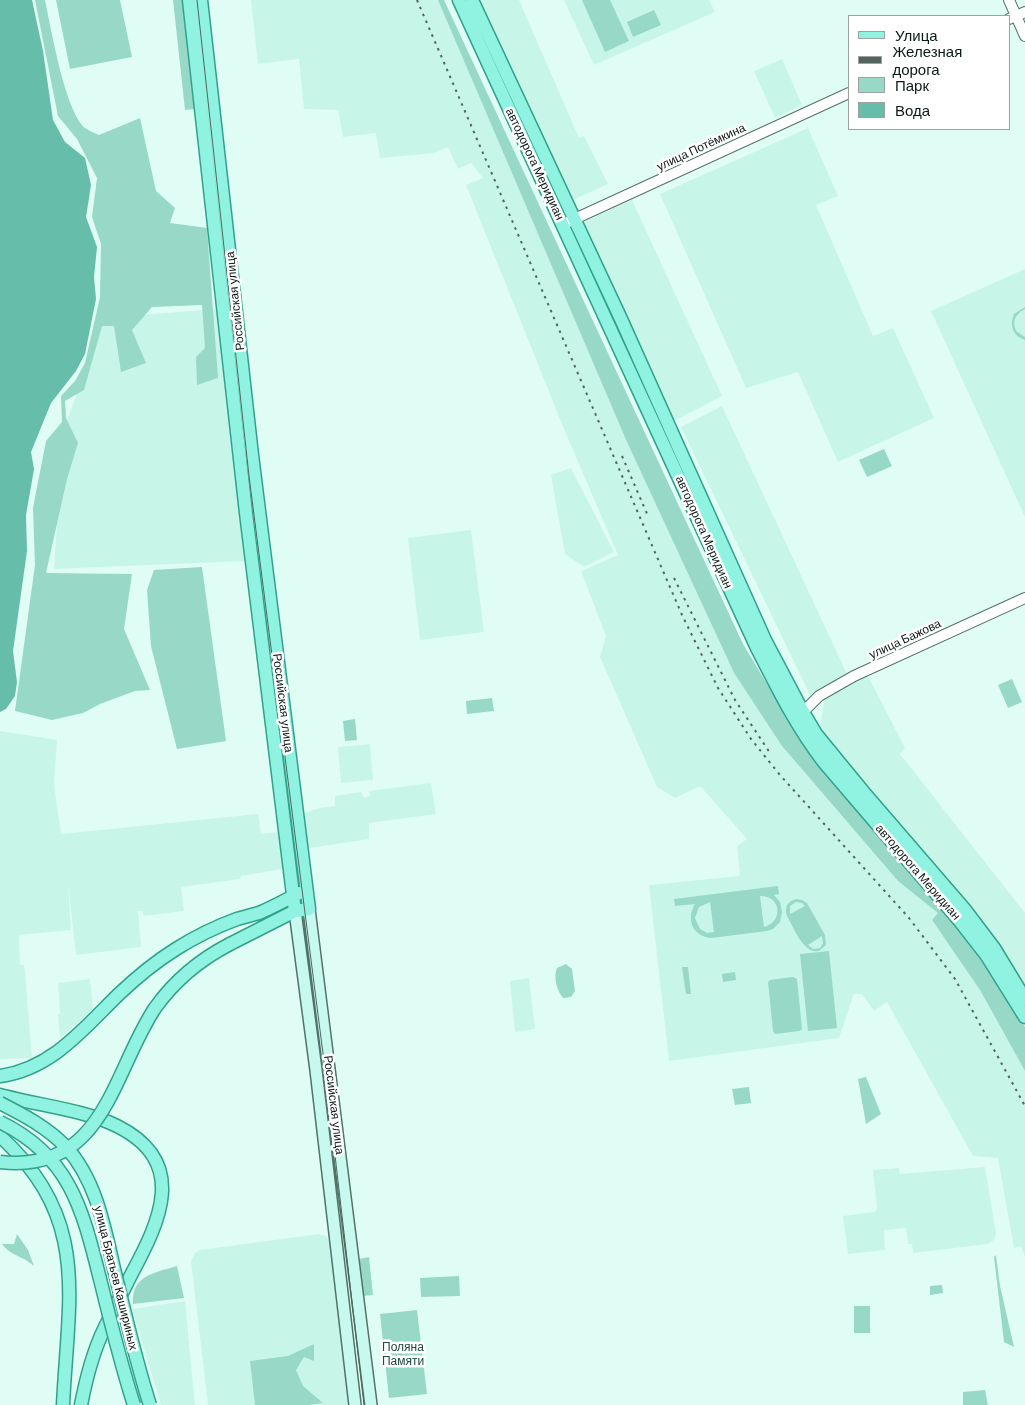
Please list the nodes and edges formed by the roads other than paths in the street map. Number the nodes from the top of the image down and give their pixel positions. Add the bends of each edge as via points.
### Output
1 (189, 0) edge
2 (201, 0) edge
3 (459, 0) edge
4 (472, 0) edge
5 (1008, 0) edge
6 (1016, 15) edge
7 (1025, 36) edge
8 (848, 93) edge
9 (207, 104) junction
10 (568, 222) junction
11 (253, 520) junction
12 (1025, 598) edge
13 (803, 712) junction
14 (307, 890) junction
15 (294, 896) junction
16 (308, 909) junction
17 (295, 911) junction
18 (1025, 999) edge
19 (1025, 1017) edge
20 (330, 1068) junction
21 (316, 1070) junction
22 (0, 1076) edge
23 (0, 1095) edge
24 (0, 1103) edge
25 (0, 1122) edge
26 (0, 1136) edge
27 (0, 1162) edge
28 (63, 1405) edge
29 (81, 1405) edge
30 (134, 1405) edge
31 (150, 1405) edge
32 (355, 1405) edge
33 (371, 1405) edge

1 - 9 main road, Российская улица
2 - 9 main road, Российская улица
3 - 10 main road, автодорога Меридиан
4 - 10 main road, автодорога Меридиан
5 - 6 street
6 - 7 street
8 - 10 street, улица Потёмкина
9 - 11 main road, Российская улица
10 - 13 main road, автодорога Меридиан via 621,320 764,640
10 - 19 main road, автодорога Меридиан via 757,648 794,719 823,761 987,956
11 - 14 main road, Российская улица
11 - 15 main road, Российская улица
12 - 13 street, улица Бажова via 854,676 819,696
13 - 18 main road, автодорога Меридиан via 816,734 860,788 966,911 994,948
14 - 15 main road
14 - 16 main road, Российская улица
15 - 17 main road, Российская улица
15 - 22 main road via 210,930 174,950 130,984 54,1055 29,1068
16 - 17 main road
16 - 20 main road, Российская улица
17 - 21 main road, Российская улица
17 - 27 main road, bridge via 230,944 187,971 157,1006 106,1107 81,1138 47,1158 22,1163
20 - 21 main road
20 - 33 main road, Российская улица
21 - 32 main road, Российская улица
23 - 29 main road via 99,1120 126,1131 142,1144 160,1172 162,1205 151,1236 94,1352
24 - 31 main road, улица Братьев Кашириных, bridge via 54,1135 88,1180 100,1211
25 - 30 main road, улица Братьев Кашириных, bridge via 41,1149 63,1174 75,1196 87,1229
26 - 28 main road via 43,1188 65,1242 70,1289

